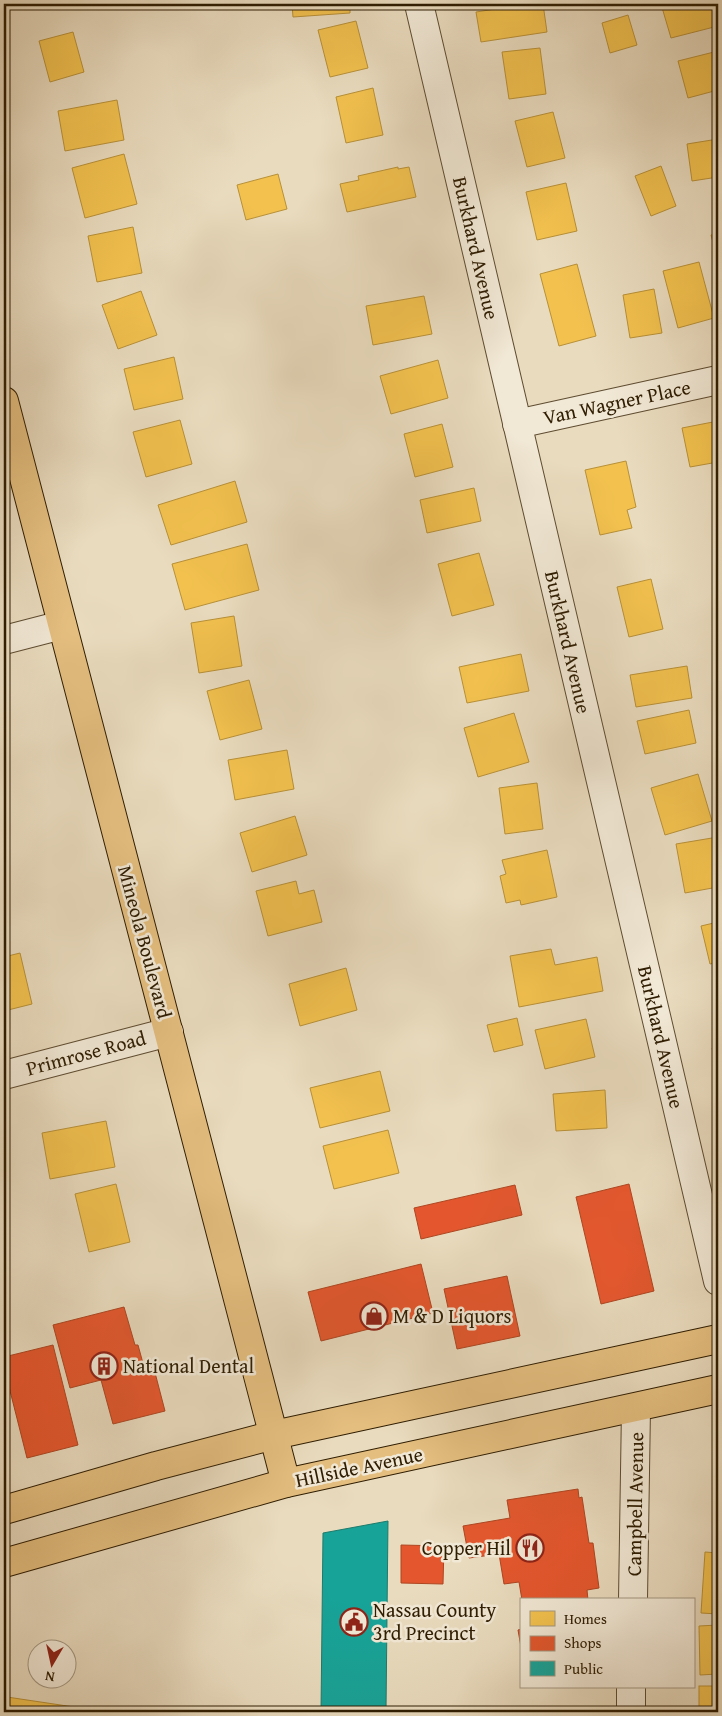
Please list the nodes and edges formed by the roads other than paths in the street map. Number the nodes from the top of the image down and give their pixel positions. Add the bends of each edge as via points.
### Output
1 (419, 4) edge
2 (718, 380) edge
3 (4, 401) edge
4 (517, 424) junction
5 (62, 625) junction
6 (4, 640) edge
7 (169, 1032) junction
8 (4, 1075) edge
9 (718, 1281) edge
10 (718, 1338) edge
11 (718, 1389) edge
12 (636, 1408) junction
13 (274, 1435) junction
14 (286, 1483) junction
15 (4, 1510) edge
16 (4, 1562) edge
17 (633, 1598) edge
18 (631, 1688) edge
19 (631, 1712) edge

1 - 4 street, Burkhard Avenue
2 - 4 street, Van Wagner Place
3 - 5 main road, Mineola Boulevard
4 - 9 street, Burkhard Avenue
5 - 6 street
5 - 7 main road, Mineola Boulevard
7 - 8 street, Primrose Road
7 - 13 main road, Mineola Boulevard
10 - 13 main road
11 - 12 main road, Hillside Avenue
12 - 14 main road, Hillside Avenue
12 - 17 street, Campbell Avenue
13 - 14 main road, Mineola Boulevard
13 - 15 main road
14 - 16 main road, Hillside Avenue
18 - 19 street

